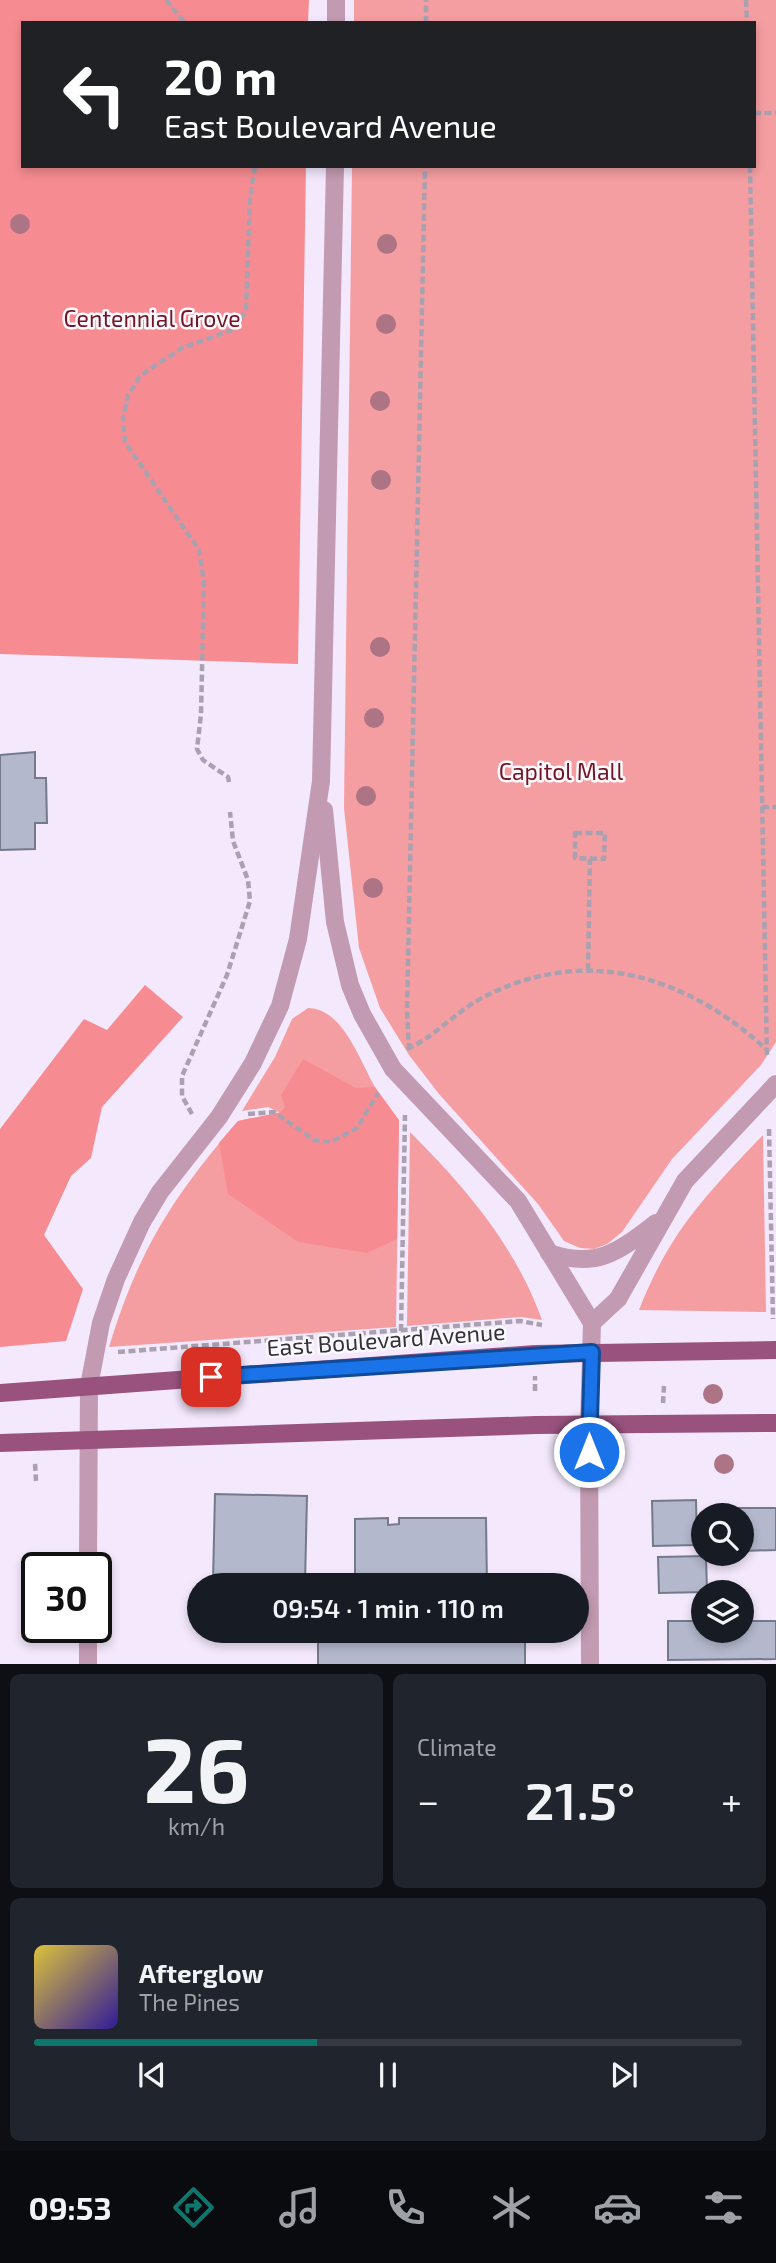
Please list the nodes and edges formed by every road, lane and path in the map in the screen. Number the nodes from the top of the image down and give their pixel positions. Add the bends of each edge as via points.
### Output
1 (166, 0) edge
2 (336, 0) edge
3 (426, 0) edge
4 (746, 0) edge
5 (183, 21) edge
6 (336, 21) edge
7 (426, 21) edge
8 (747, 21) edge
9 (756, 113) edge
10 (776, 113) edge
11 (255, 168) edge
12 (335, 168) edge
13 (425, 168) edge
14 (750, 168) edge
15 (321, 781) junction
16 (229, 782) dead end
17 (762, 807) junction
18 (776, 807) edge
19 (230, 811) dead end
20 (590, 859) junction
21 (588, 970) junction
22 (407, 1049) junction
23 (766, 1049) junction
24 (767, 1058) dead end
25 (406, 1084) junction
26 (776, 1084) edge
27 (378, 1093) dead end
28 (192, 1114) dead end
29 (240, 1116) dead end
30 (769, 1129) dead end
31 (660, 1220) junction
32 (549, 1252) junction
33 (773, 1319) dead end
34 (592, 1323) junction
35 (542, 1325) dead end
36 (401, 1331) junction
37 (776, 1350) edge
38 (107, 1352) dead end
39 (592, 1352) junction
40 (535, 1376) dead end
41 (89, 1386) junction
42 (664, 1386) dead end
43 (535, 1391) dead end
44 (0, 1393) edge
45 (663, 1403) dead end
46 (776, 1423) edge
47 (589, 1425) junction
48 (88, 1440) junction
49 (0, 1443) edge
50 (88, 1552) edge
51 (88, 1643) edge
52 (88, 1664) edge
53 (590, 1664) edge

1 - 5 path
2 - 6 street
3 - 7 path
4 - 8 path
9 - 10 path
11 - 16 path via 242,320 227,333 182,348 141,375 128,396 123,419 125,442 199,551 203,594 197,749
12 - 15 street
13 - 22 path
14 - 17 path
15 - 25 street via 335,922 350,985 378,1042
15 - 41 street via 298,939 280,1006 253,1063 219,1117 142,1222 101,1323
17 - 18 path
17 - 23 path
19 - 28 path via 233,841 248,880 250,901 227,975 182,1076 182,1096
20 - 20 path via 604,859 605,833 576,833 575,858
20 - 21 path
21 - 22 path via 534,978 502,989 471,1004
21 - 23 path via 628,974 681,990 729,1017
22 - 25 path
23 - 24 path
25 - 32 street via 518,1201
25 - 36 path
26 - 31 street via 685,1181
27 - 29 path via 357,1128 331,1142 314,1140 274,1112
30 - 33 path
31 - 32 street via 625,1247 595,1260 574,1261
31 - 34 street via 618,1299
32 - 34 street
34 - 39 street
35 - 36 path via 520,1321
36 - 38 path
37 - 39 main road, East Boulevard Avenue
39 - 41 main road, East Boulevard Avenue
39 - 47 street
40 - 43 path
41 - 44 main road, East Boulevard Avenue
41 - 48 street
42 - 45 path
46 - 47 main road
47 - 48 main road
47 - 53 street
48 - 49 main road
48 - 50 street
51 - 52 street

